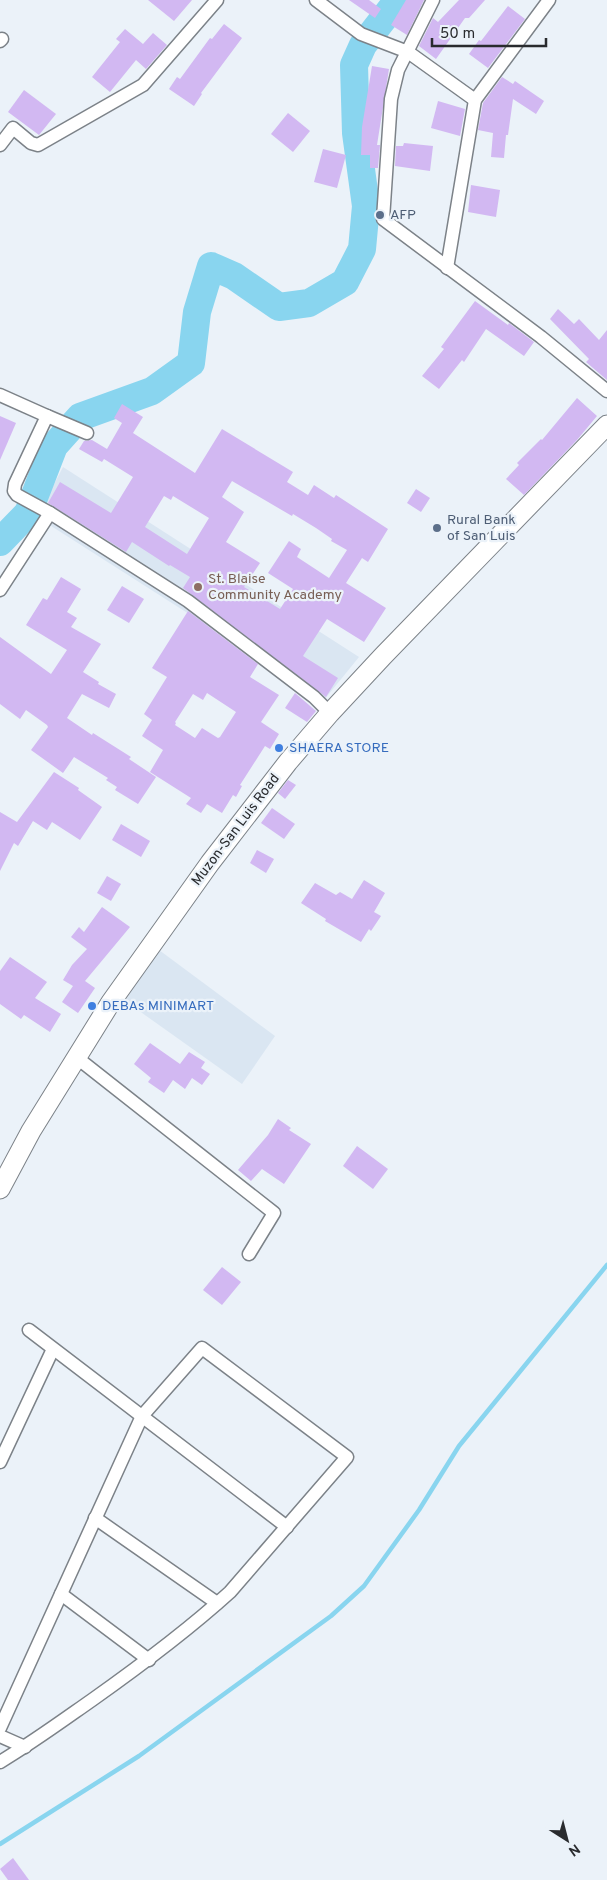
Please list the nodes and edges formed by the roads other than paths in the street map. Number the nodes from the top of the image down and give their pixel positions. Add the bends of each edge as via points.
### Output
1 (217, 0) edge
2 (316, 0) edge
3 (433, 0) edge
4 (549, 0) edge
5 (408, 52) junction
6 (476, 100) junction
7 (0, 145) edge
8 (447, 268) junction
9 (607, 391) edge
10 (0, 395) edge
11 (47, 416) junction
12 (607, 425) edge
13 (87, 433) dead end
14 (44, 510) junction
15 (0, 590) edge
16 (330, 713) junction
17 (76, 1056) junction
18 (0, 1189) edge
19 (249, 1254) dead end
20 (29, 1330) dead end
21 (53, 1349) junction
22 (142, 1416) junction
23 (0, 1462) edge
24 (95, 1518) junction
25 (287, 1527) junction
26 (61, 1594) junction
27 (217, 1604) junction
28 (149, 1660) junction
29 (0, 1728) edge
30 (0, 1736) edge
31 (25, 1747) junction
32 (0, 1762) edge

1 - 7 street via 143,85 38,145 13,128
2 - 5 street via 361,34
3 - 5 street
4 - 6 street
5 - 6 street
5 - 8 street via 398,70 391,99 384,220
6 - 8 street
8 - 9 street via 541,337
10 - 11 street
11 - 13 street
11 - 14 street via 14,491
12 - 16 main road, Muzon-San Luis Road
14 - 15 street
14 - 16 street via 188,601 314,697
16 - 17 main road, Muzon-San Luis Road via 210,863
17 - 18 main road, Muzon-San Luis Road
17 - 19 street via 274,1213
20 - 21 street
21 - 22 street
21 - 23 street
22 - 24 street
22 - 25 street
22 - 25 street via 202,1348 347,1457
24 - 26 street
24 - 27 street
25 - 27 street
26 - 28 street
26 - 29 street
27 - 28 street
28 - 31 street
30 - 31 street
31 - 32 street

